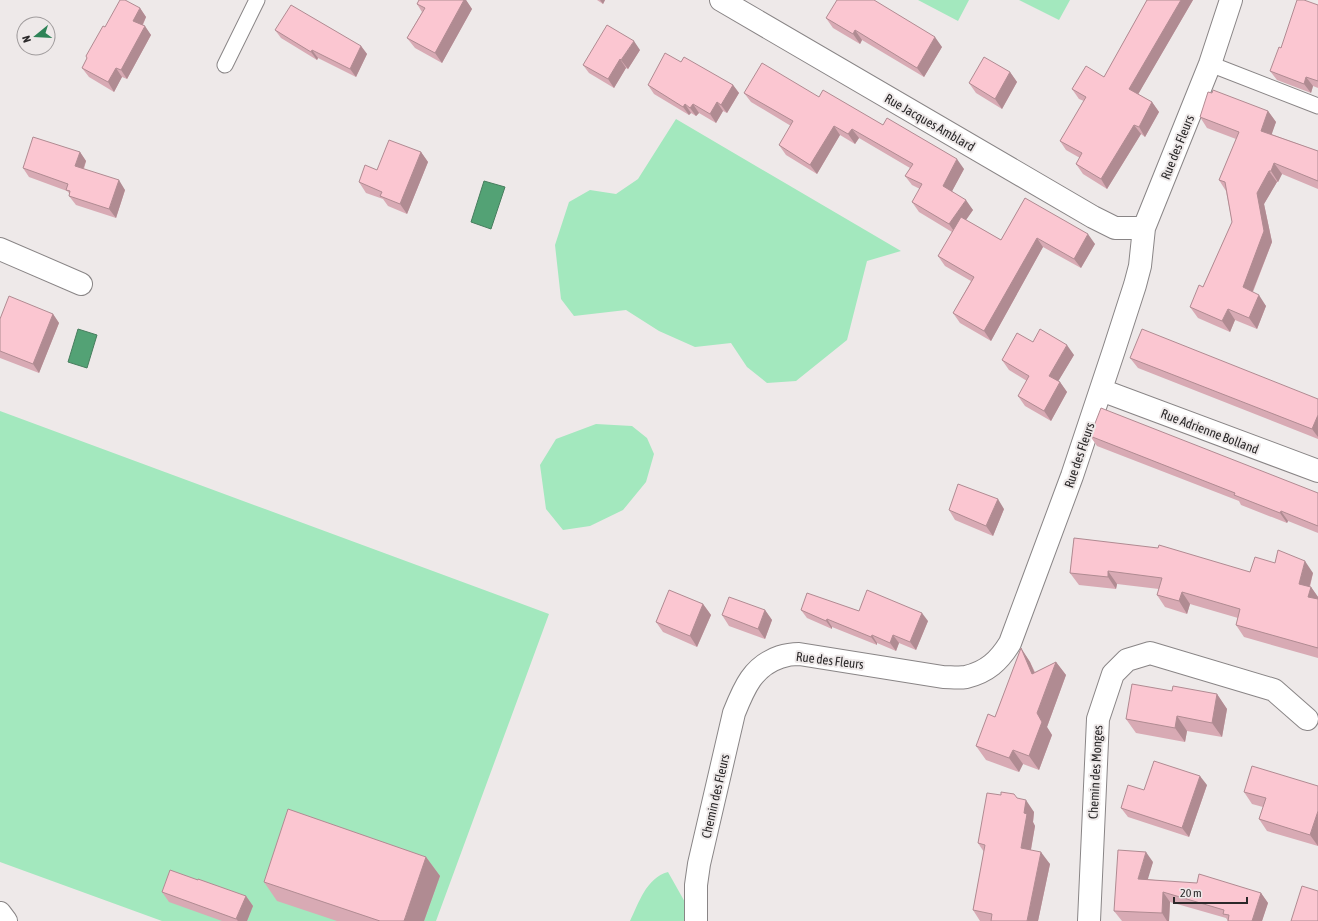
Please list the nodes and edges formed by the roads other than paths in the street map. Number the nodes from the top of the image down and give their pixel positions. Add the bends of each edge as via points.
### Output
1 (257, 0) edge
2 (721, 0) edge
3 (1231, 0) edge
4 (1210, 64) junction
5 (225, 65) dead end
6 (1318, 106) edge
7 (1144, 228) junction
8 (0, 249) edge
9 (82, 284) dead end
10 (1101, 390) junction
11 (1318, 471) edge
12 (752, 676) joint
13 (1307, 719) dead end
14 (0, 913) edge
15 (6, 921) edge
16 (696, 921) edge
17 (1088, 921) edge

1 - 5 lane
2 - 7 street, Rue Jacques Amblard via 1093,218 1116,228
3 - 4 street, Rue des Fleurs
4 - 6 lane
4 - 7 street, Rue des Fleurs
7 - 10 street, Rue des Fleurs via 1135,285
8 - 9 street
10 - 11 street, Rue Adrienne Bolland
10 - 12 street, Rue des Fleurs via 1010,643 1001,656 985,670 965,677 943,677 799,654 781,656
12 - 16 street, Chemin des Fleurs via 734,713 701,856 696,885
13 - 17 street, Chemin des Monges via 1274,690 1150,654 1127,660 1113,674 1098,719
14 - 15 street

